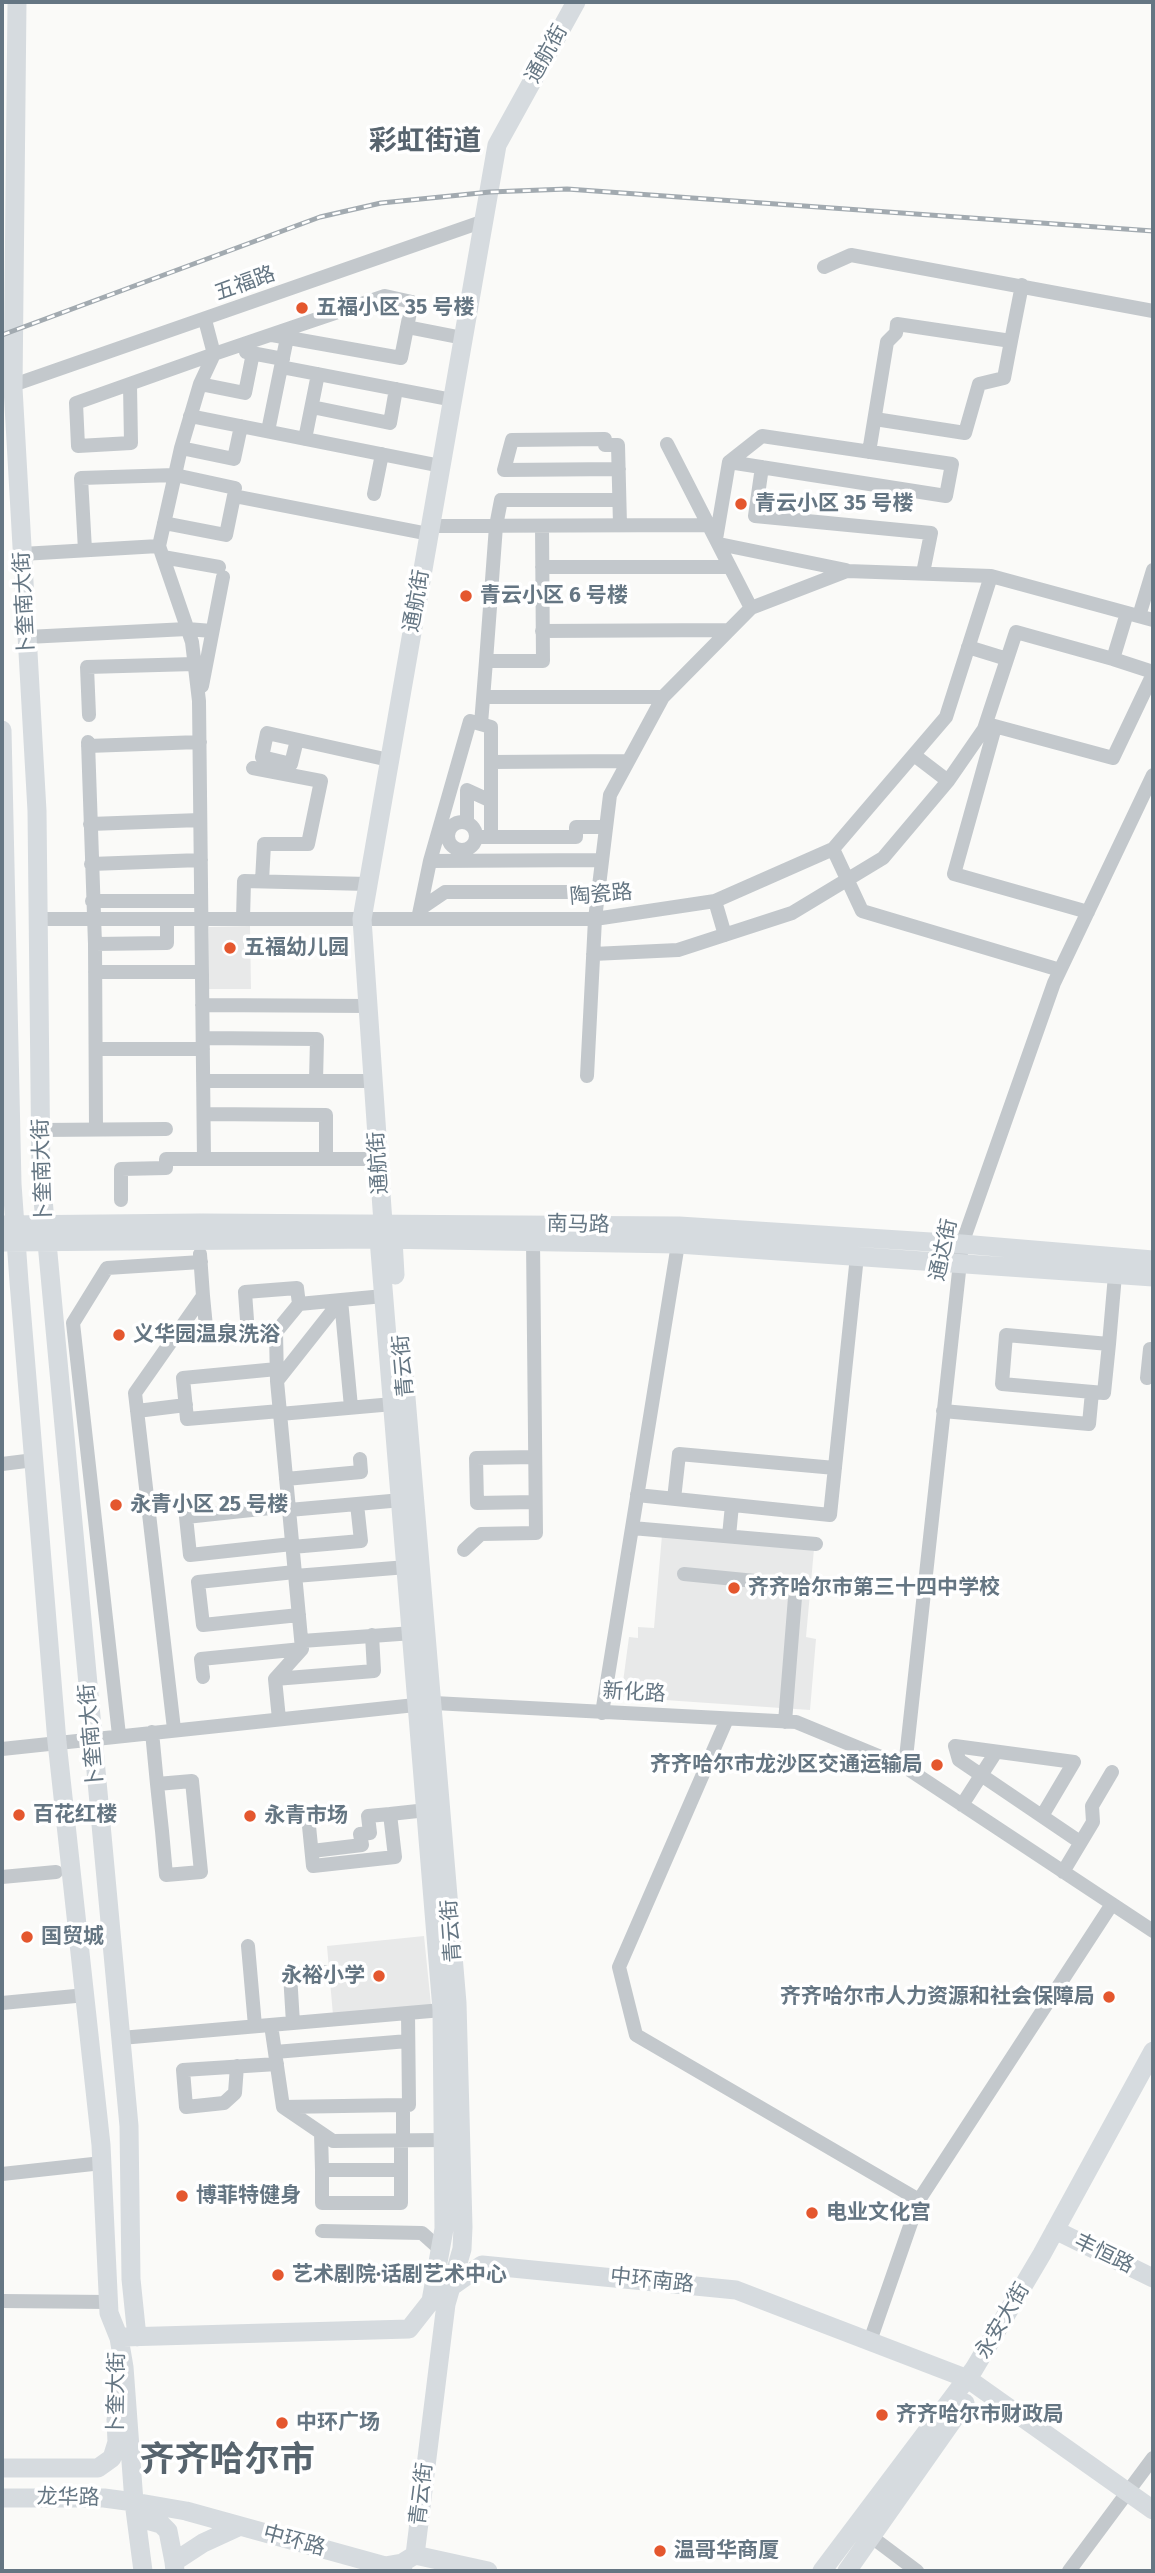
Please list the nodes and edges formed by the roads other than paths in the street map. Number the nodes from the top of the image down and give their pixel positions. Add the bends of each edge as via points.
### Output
1 (17, 2) edge
2 (576, 2) edge
3 (484, 221) junction
4 (824, 267) dead end
5 (1022, 285) junction
6 (1153, 311) edge
7 (205, 320) junction
8 (407, 327) junction
9 (279, 337) junction
10 (463, 338) junction
11 (1011, 341) junction
12 (230, 349) junction
13 (253, 353) junction
14 (214, 354) junction
15 (282, 363) junction
16 (318, 374) junction
17 (19, 383) dead end
18 (200, 384) junction
19 (130, 385) junction
20 (396, 389) junction
21 (453, 400) junction
22 (312, 407) junction
23 (190, 416) junction
24 (875, 419) junction
25 (241, 426) junction
26 (268, 431) junction
27 (305, 439) junction
28 (667, 444) dead end
29 (181, 448) junction
30 (869, 452) junction
31 (382, 454) junction
32 (729, 462) junction
33 (441, 466) junction
34 (762, 467) junction
35 (619, 469) junction
36 (175, 475) junction
37 (235, 492) junction
38 (374, 495) dead end
39 (620, 500) junction
40 (164, 523) junction
41 (620, 525) junction
42 (709, 525) junction
43 (496, 526) junction
44 (542, 526) junction
45 (430, 530) junction
46 (717, 542) junction
47 (85, 550) junction
48 (161, 551) junction
49 (22, 554) junction
50 (730, 566) junction
51 (542, 567) junction
52 (847, 571) junction
53 (923, 573) junction
54 (1153, 573) edge
55 (990, 576) junction
56 (751, 608) junction
57 (1140, 617) edge
58 (187, 629) junction
59 (729, 630) junction
60 (212, 631) junction
61 (542, 631) junction
62 (27, 637) junction
63 (968, 647) junction
64 (1007, 659) junction
65 (1113, 659) junction
66 (486, 661) junction
67 (194, 664) junction
68 (1153, 673) edge
69 (485, 697) junction
70 (663, 697) junction
71 (199, 701) junction
72 (89, 715) dead end
73 (481, 724) junction
74 (990, 725) junction
75 (2, 730) edge
76 (297, 740) dead end
77 (200, 743) junction
78 (914, 755) junction
79 (389, 760) junction
80 (628, 761) junction
81 (491, 762) junction
82 (253, 768) dead end
83 (1153, 775) edge
84 (948, 781) junction
85 (491, 801) junction
86 (4, 802) edge
87 (200, 820) junction
88 (467, 823) junction
89 (90, 824) junction
90 (606, 827) junction
91 (476, 837) junction
92 (491, 837) junction
93 (448, 838) junction
94 (833, 849) junction
95 (201, 860) junction
96 (602, 860) junction
97 (436, 861) junction
98 (91, 864) junction
99 (262, 881) junction
100 (845, 881) junction
101 (368, 884) junction
102 (598, 892) junction
103 (92, 901) junction
104 (201, 901) junction
105 (715, 901) junction
106 (1088, 912) junction
107 (419, 914) junction
108 (5, 917) edge
109 (38, 919) junction
110 (95, 919) junction
111 (167, 919) junction
112 (201, 919) junction
113 (243, 919) junction
114 (362, 919) junction
115 (595, 919) junction
116 (725, 935) junction
117 (95, 944) junction
118 (593, 954) junction
119 (5, 965) edge
120 (1060, 970) junction
121 (95, 972) junction
122 (202, 972) junction
123 (202, 1005) junction
124 (368, 1006) junction
125 (203, 1044) junction
126 (96, 1049) junction
127 (587, 1076) dead end
128 (316, 1081) junction
129 (373, 1081) junction
130 (203, 1082) junction
131 (204, 1115) junction
132 (96, 1129) junction
133 (166, 1129) dead end
134 (41, 1130) junction
135 (204, 1159) junction
136 (326, 1159) junction
137 (378, 1159) junction
138 (121, 1200) dead end
139 (46, 1233) junction
140 (385, 1233) junction
141 (9, 1234) edge
142 (200, 1240) junction
143 (533, 1241) junction
144 (678, 1244) junction
145 (962, 1244) junction
146 (857, 1256) junction
147 (1153, 1260) edge
148 (201, 1262) junction
149 (959, 1263) junction
150 (1115, 1275) junction
151 (1153, 1278) edge
152 (203, 1296) junction
153 (384, 1296) junction
154 (341, 1300) junction
155 (299, 1304) junction
156 (276, 1332) junction
157 (248, 1334) junction
158 (1109, 1344) junction
159 (1153, 1349) edge
160 (277, 1375) junction
161 (1147, 1378) dead end
162 (1092, 1392) junction
163 (393, 1404) junction
164 (186, 1405) junction
165 (351, 1408) junction
166 (137, 1411) junction
167 (943, 1411) junction
168 (280, 1413) junction
169 (535, 1457) junction
170 (360, 1459) dead end
171 (34, 1460) junction
172 (2, 1464) edge
173 (835, 1468) junction
174 (286, 1479) junction
175 (637, 1494) junction
176 (674, 1499) junction
177 (402, 1500) junction
178 (535, 1502) junction
179 (358, 1504) junction
180 (732, 1504) junction
181 (289, 1508) junction
182 (632, 1528) junction
183 (729, 1536) junction
184 (816, 1544) dead end
185 (292, 1545) junction
186 (464, 1550) dead end
187 (407, 1567) junction
188 (295, 1574) junction
189 (684, 1574) dead end
190 (299, 1615) junction
191 (413, 1633) junction
192 (372, 1635) junction
193 (302, 1645) junction
194 (203, 1677) dead end
195 (275, 1679) junction
196 (426, 1704) junction
197 (601, 1713) junction
198 (279, 1719) junction
199 (727, 1719) junction
200 (785, 1722) junction
201 (174, 1729) junction
202 (152, 1731) junction
203 (119, 1735) junction
204 (92, 1738) junction
205 (57, 1742) junction
206 (2, 1749) edge
207 (996, 1752) junction
208 (905, 1767) junction
209 (1112, 1772) dead end
210 (981, 1775) junction
211 (157, 1784) junction
212 (962, 1805) junction
213 (427, 1810) junction
214 (390, 1814) junction
215 (1042, 1816) junction
216 (309, 1826) dead end
217 (1080, 1842) junction
218 (362, 1845) junction
219 (312, 1851) junction
220 (364, 1860) junction
221 (55, 1872) dead end
222 (1063, 1872) junction
223 (2, 1877) edge
224 (1112, 1904) junction
225 (1153, 1931) edge
226 (248, 1946) dead end
227 (324, 1972) dead end
228 (86, 1995) junction
229 (2, 2003) edge
230 (442, 2011) junction
231 (408, 2014) junction
232 (293, 2023) junction
233 (271, 2025) junction
234 (255, 2026) junction
235 (121, 2038) junction
236 (408, 2040) junction
237 (1153, 2051) edge
238 (276, 2058) junction
239 (237, 2066) dead end
240 (1153, 2076) edge
241 (403, 2105) junction
242 (283, 2107) junction
243 (321, 2133) junction
244 (402, 2140) junction
245 (443, 2140) junction
246 (102, 2163) junction
247 (322, 2170) junction
248 (401, 2170) junction
249 (2, 2174) edge
250 (919, 2200) junction
251 (321, 2231) dead end
252 (1060, 2233) junction
253 (462, 2249) junction
254 (442, 2250) junction
255 (1153, 2278) edge
256 (452, 2287) junction
257 (2, 2301) edge
258 (431, 2301) junction
259 (108, 2302) junction
260 (872, 2335) junction
261 (128, 2337) junction
262 (976, 2377) junction
263 (1153, 2458) edge
264 (98, 2468) joint
265 (2, 2469) edge
266 (1131, 2486) junction
267 (1153, 2495) edge
268 (2, 2498) edge
269 (135, 2510) junction
270 (1153, 2510) edge
271 (186, 2511) joint
272 (240, 2526) junction
273 (864, 2531) junction
274 (415, 2555) junction
275 (174, 2567) edge
276 (394, 2569) edge
277 (143, 2571) edge
278 (488, 2571) edge
279 (822, 2571) edge
280 (847, 2571) edge
281 (917, 2571) edge
282 (1069, 2571) edge

1 - 49 main road, 卜奎南大街 via 12,331
2 - 3 main road, 通航街 via 497,145
3 - 7 street, 五福路
3 - 10 main road, 通航街
4 - 5 street via 851,255
5 - 6 street
5 - 11 street
7 - 14 street
7 - 17 street, 五福路
8 - 9 street via 401,358
8 - 9 street via 412,302 385,296
8 - 10 street
9 - 12 street
9 - 15 street
10 - 21 main road, 通航街
11 - 24 street via 1004,378 979,384 965,433
11 - 24 street via 897,324 887,342
12 - 13 street
12 - 14 street
13 - 15 street
13 - 18 street via 244,393
14 - 18 street
14 - 19 street
15 - 16 street
15 - 26 street
16 - 20 street
16 - 22 street
18 - 23 street
19 - 19 street via 76,403 78,446 131,443
20 - 21 street
20 - 22 street via 390,423
21 - 33 main road, 通航街
22 - 27 street
23 - 25 street
23 - 29 street
24 - 30 street
25 - 26 street
25 - 29 street via 234,459
26 - 27 street
27 - 31 street
28 - 42 street
29 - 36 street
30 - 32 street via 762,436
30 - 34 street via 952,464 946,496
31 - 33 street
31 - 38 street
32 - 34 street
32 - 46 street
33 - 45 main road, 通航街
34 - 53 street via 755,516 931,533
35 - 35 street via 618,445 592,439 512,440 504,470
35 - 39 street
36 - 37 street
36 - 40 street
36 - 47 street via 81,478
37 - 40 street via 226,535
37 - 45 street via 256,500
39 - 41 street
39 - 43 street via 501,500
40 - 48 street
41 - 42 street
41 - 44 street
42 - 46 street
43 - 44 street
43 - 45 street
43 - 66 street
44 - 51 street
45 - 79 main road, 通航街
46 - 50 street
46 - 52 street
47 - 48 street
47 - 49 street
48 - 58 street
48 - 60 street via 221,572
49 - 62 main road, 卜奎南大街
50 - 51 street
50 - 56 street
51 - 61 street
52 - 53 street
52 - 56 street
53 - 55 street
54 - 57 street
55 - 57 street
55 - 63 street, 陶瓷路
56 - 59 street
57 - 65 street
58 - 60 street
58 - 62 street
58 - 67 street
59 - 61 street
59 - 70 street
60 - 71 street
61 - 66 street via 542,661
62 - 109 main road, 卜奎南大街
63 - 64 street
63 - 78 street, 陶瓷路 via 946,717
64 - 65 street via 1016,632
64 - 74 street
65 - 68 street
66 - 69 street
67 - 71 street
67 - 72 street via 87,667
68 - 74 street via 1113,758
69 - 70 street
69 - 73 street
70 - 80 street
71 - 77 street
73 - 81 street via 491,727
73 - 97 street via 470,721
74 - 84 street
74 - 106 street via 954,874
75 - 86 main road, 卜奎南大街
76 - 79 street
77 - 87 street
77 - 89 street via 88,744
78 - 84 street
78 - 94 street, 陶瓷路
79 - 101 main road, 通航街
80 - 81 street
80 - 90 street via 610,796
81 - 85 street
82 - 99 street via 321,781 308,844 264,844
83 - 106 street, 通达街
84 - 100 street via 883,858
85 - 88 street via 467,790
85 - 92 street
86 - 108 main road, 卜奎南大街
87 - 89 street
87 - 95 street
88 - 91 street
88 - 93 street via 453,825
89 - 98 street
90 - 92 street via 576,827 576,837
90 - 96 street
91 - 92 street
91 - 93 street via 469,848 461,850
93 - 97 street
94 - 100 street
94 - 105 street, 陶瓷路
95 - 98 street
95 - 104 street
96 - 97 street
96 - 102 street
97 - 107 street
98 - 103 street
99 - 101 street
99 - 113 street via 244,881
100 - 116 street via 792,913
100 - 120 street via 862,911
101 - 114 main road, 通航街
102 - 107 street via 445,892
102 - 115 street
103 - 104 street
103 - 110 street
104 - 112 street
105 - 115 street, 陶瓷路
105 - 116 street
106 - 120 street, 通达街
107 - 114 street, 陶瓷路
107 - 115 street, 陶瓷路
108 - 119 main road, 卜奎南大街
109 - 110 street, 陶瓷路
109 - 134 main road, 卜奎南大街
110 - 111 street, 陶瓷路
110 - 117 street
111 - 112 street, 陶瓷路
111 - 117 street via 167,943
112 - 113 street, 陶瓷路
112 - 122 street
113 - 114 street, 陶瓷路
114 - 124 main road, 通航街
115 - 118 street
116 - 118 street via 678,950
117 - 121 street
118 - 127 street
119 - 141 main road, 卜奎南大街
120 - 145 street, 通达街
121 - 122 street
121 - 126 street
122 - 123 street
123 - 124 street
123 - 125 street
124 - 129 main road, 通航街
125 - 126 street
125 - 128 street via 317,1039
125 - 130 street
126 - 132 street
128 - 129 street
128 - 130 street
129 - 137 main road, 通航街
130 - 131 street
131 - 135 street
131 - 136 street via 326,1115
132 - 133 street
132 - 134 street
134 - 139 main road, 卜奎南大街
135 - 136 street
135 - 138 street via 166,1159 166,1168 121,1169
136 - 137 street
137 - 140 main road, 通航街
139 - 140 main road, 南马路
139 - 141 main road, 南马路
139 - 142 main road, 南马路
139 - 204 main road, 卜奎南大街
140 - 142 main road, 南马路
140 - 143 main road, 南马路
140 - 145 main road, 南马路 via 679,1226
140 - 153 main road, 青云街
140 - 196 main road, 青云街
141 - 171 main road, 卜奎南大街
142 - 148 street
143 - 144 main road, 南马路
143 - 169 street
144 - 146 main road, 南马路
144 - 175 street
145 - 147 main road, 南马路
145 - 149 street, 通达街
146 - 149 main road, 南马路
146 - 173 street
148 - 152 street
148 - 203 street via 107,1268 74,1323
149 - 150 main road, 南马路
149 - 167 street, 通达街
150 - 151 main road, 南马路
150 - 158 street
152 - 157 street via 206,1327
152 - 166 street via 135,1393
153 - 154 street
153 - 163 main road, 青云街
154 - 155 street
154 - 160 street
154 - 165 street
155 - 156 street
155 - 157 street via 297,1288 245,1292
156 - 157 street
156 - 160 street
158 - 162 street via 1104,1393
158 - 162 street via 1006,1335 1002,1384
159 - 161 street
160 - 164 street via 183,1378
160 - 168 street
162 - 167 street via 1089,1424
163 - 165 street
163 - 177 main road, 青云街
164 - 166 street
164 - 168 street via 187,1419
165 - 168 street
166 - 201 street
167 - 208 street, 通达街
168 - 174 street
169 - 178 street
169 - 178 street via 476,1458 477,1503
170 - 174 street via 361,1472
171 - 172 street
171 - 205 main road, 卜奎南大街
173 - 176 street via 679,1454
173 - 180 street via 830,1515
174 - 181 street
175 - 176 street
175 - 182 street
176 - 180 street
177 - 179 street
177 - 187 main road, 青云街
178 - 186 street via 536,1533 481,1534
179 - 181 street
179 - 185 street via 361,1541
180 - 183 street
181 - 185 street
181 - 185 street via 186,1517 190,1555
182 - 183 street
182 - 197 street
183 - 184 street
185 - 188 street
187 - 188 street
187 - 191 main road, 青云街
188 - 190 street
188 - 190 street via 198,1582 203,1625
189 - 200 street via 796,1585
190 - 193 street
191 - 192 street
191 - 196 main road, 青云街
192 - 193 street
192 - 195 street via 374,1671
193 - 194 street via 201,1659
193 - 195 street
195 - 198 street
196 - 197 street, 新化路
196 - 198 street, 新化路
196 - 213 main road, 青云街
196 - 253 main road, 青云街 via 457,2003
197 - 199 street, 新化路
198 - 201 street, 新化路
199 - 200 street, 新化路
199 - 250 street via 619,1968 636,2035
200 - 208 street, 新化路 via 796,1722
201 - 202 street, 新化路
202 - 203 street, 新化路
202 - 211 street
203 - 204 street, 新化路
204 - 205 street, 新化路
204 - 235 main road, 卜奎南大街
205 - 206 street, 新化路
205 - 228 main road, 卜奎南大街
207 - 210 street
207 - 210 street via 955,1746 959,1760
207 - 215 street via 1074,1762
208 - 212 street, 新化路
209 - 217 street via 1092,1806 1093,1822
210 - 212 street
210 - 215 street
211 - 211 street via 166,1875 201,1872 192,1781
212 - 222 street, 新化路
213 - 214 street
213 - 230 main road, 青云街
214 - 218 street via 368,1816 370,1833 360,1833
214 - 220 street via 395,1857
215 - 217 street
216 - 219 street
217 - 222 street
218 - 219 street
218 - 220 street
219 - 220 street via 313,1866
221 - 223 street
222 - 224 street, 新化路
224 - 225 street, 新化路
224 - 250 street
226 - 234 street
227 - 232 street via 290,1974
228 - 229 street
228 - 246 main road, 卜奎南大街
230 - 231 street
230 - 245 main road, 青云街
231 - 232 street
231 - 236 street
232 - 233 street
233 - 234 street
233 - 238 street
234 - 235 street
235 - 261 main road, 卜奎南大街 via 129,2126
236 - 238 street
236 - 241 street via 409,2105
237 - 252 main road, 永安大街
238 - 239 street
238 - 242 street
240 - 252 main road, 永安大街
241 - 242 street
241 - 244 street
242 - 243 street
243 - 244 street via 333,2141
243 - 247 street
244 - 245 street
244 - 248 street
245 - 254 main road, 青云街
246 - 249 street
246 - 259 main road, 卜奎南大街
247 - 248 street
247 - 248 street via 322,2203 401,2203
250 - 260 street
251 - 254 street via 422,2233
252 - 255 main road, 丰恒路
252 - 262 main road, 永安大街
253 - 254 main road, 中环南路
253 - 256 main road, 青云街
253 - 260 main road, 中环南路 via 739,2278
254 - 258 main road, 青云街
256 - 258 main road, 中环南路
256 - 260 main road, 中环南路 via 482,2265 736,2290
256 - 274 main road, 青云街 via 446,2304
257 - 259 street
258 - 261 main road, 中环南路 via 409,2329
259 - 261 main road, 卜奎南大街
260 - 262 main road, 中环南路
261 - 264 main road, 卜奎大街 via 114,2367 117,2442 112,2458
261 - 269 main road, 卜奎大街
262 - 266 main road, 中环南路
262 - 273 main road, 永安大街
263 - 266 street
264 - 265 main road, 龙华路
266 - 267 main road, 中环南路
266 - 270 main road, 中环南路
266 - 282 street
268 - 269 main road, 龙华路 via 104,2498
269 - 271 main road, 龙华路
269 - 275 main road via 169,2531
269 - 277 main road
271 - 272 main road, 中环路
272 - 275 main road via 203,2543
272 - 276 main road, 中环路
273 - 279 main road, 永安大街
273 - 280 main road, 永安大街
273 - 281 street
274 - 276 main road, 青云街
274 - 278 main road

